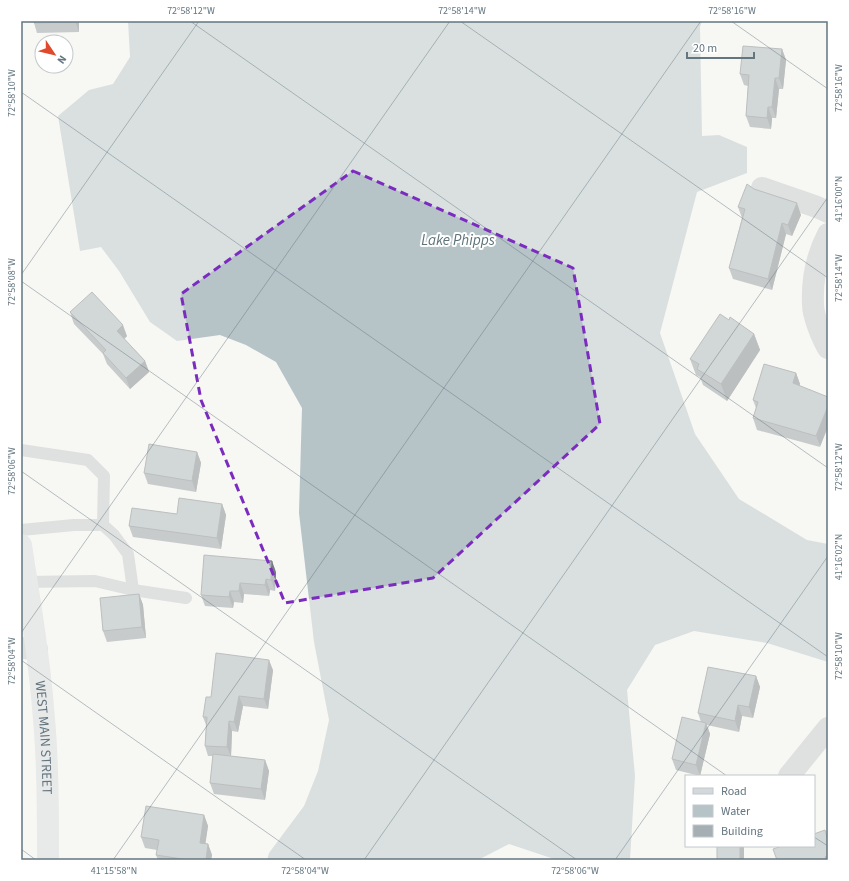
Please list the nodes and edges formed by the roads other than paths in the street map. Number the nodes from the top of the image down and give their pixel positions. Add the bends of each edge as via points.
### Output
1 (762, 188) dead end
2 (828, 212) edge
3 (828, 234) edge
4 (828, 348) edge
5 (21, 450) edge
6 (103, 526) junction
7 (21, 530) edge
8 (21, 545) edge
9 (26, 582) junction
10 (133, 590) junction
11 (186, 598) dead end
12 (29, 648) edge
13 (828, 728) edge
14 (790, 775) edge
15 (48, 860) edge

1 - 2 street
3 - 4 street via 815,271 812,306 822,338
5 - 6 lane via 88,460 104,476
6 - 7 lane via 74,525
6 - 10 lane via 114,535 128,554
8 - 9 street, WEST MAIN STREET
9 - 10 lane via 95,581
9 - 12 street, WEST MAIN STREET
10 - 11 lane
12 - 15 street, WEST MAIN STREET via 43,708 48,793
13 - 14 street

